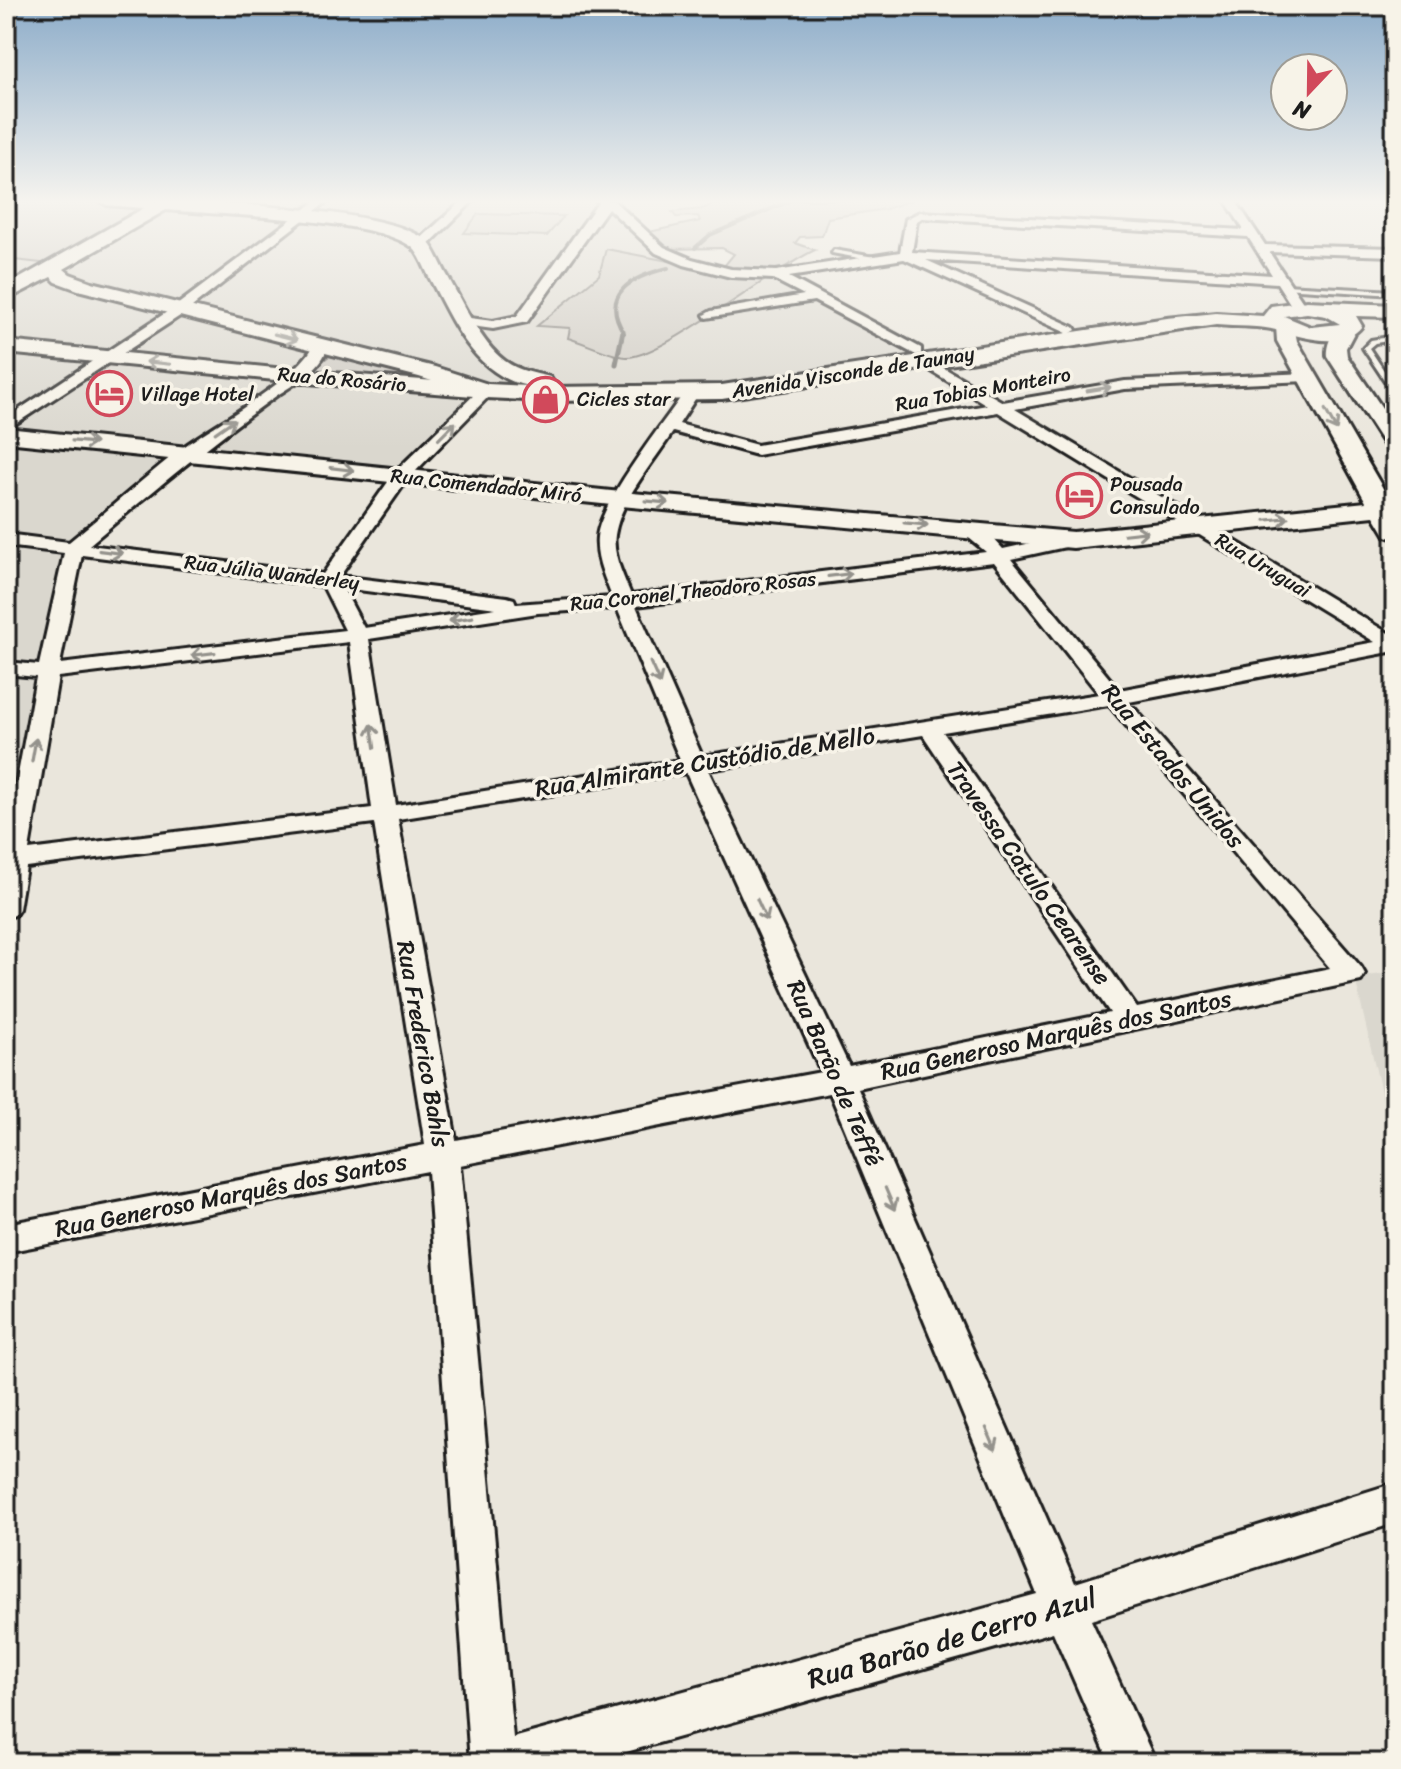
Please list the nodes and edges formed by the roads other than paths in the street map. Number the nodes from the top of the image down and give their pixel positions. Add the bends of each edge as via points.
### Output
1 (26, 283) edge
2 (76, 283) edge
3 (216, 283) edge
4 (441, 283) edge
5 (547, 283) edge
6 (790, 283) edge
7 (965, 283) edge
8 (1097, 283) edge
9 (1276, 283) edge
10 (1395, 293) edge
11 (6, 294) edge
12 (816, 297) junction
13 (1289, 310) junction
14 (178, 311) junction
15 (1395, 311) edge
16 (711, 315) dead end
17 (462, 321) junction
18 (1395, 323) edge
19 (1069, 330) junction
20 (1347, 330) junction
21 (1395, 338) edge
22 (320, 346) junction
23 (6, 347) edge
24 (920, 356) junction
25 (106, 358) junction
26 (494, 364) junction
27 (427, 372) junction
28 (295, 376) junction
29 (1308, 377) junction
30 (550, 383) junction
31 (486, 391) junction
32 (1395, 392) edge
33 (691, 393) junction
34 (995, 406) junction
35 (6, 425) edge
36 (670, 426) junction
37 (6, 435) edge
38 (1395, 444) edge
39 (188, 452) junction
40 (401, 476) junction
41 (621, 499) junction
42 (1381, 508) junction
43 (1199, 526) junction
44 (967, 529) junction
45 (1395, 531) edge
46 (6, 540) edge
47 (1073, 540) junction
48 (74, 548) junction
49 (999, 556) junction
50 (329, 579) junction
51 (624, 602) junction
52 (538, 607) junction
53 (358, 635) junction
54 (1395, 645) edge
55 (6, 668) edge
56 (48, 672) junction
57 (1114, 698) junction
58 (928, 726) junction
59 (694, 762) junction
60 (385, 814) junction
61 (13, 825) edge
62 (10, 861) edge
63 (6, 909) edge
64 (1351, 974) joint
65 (1130, 1020) junction
66 (839, 1080) junction
67 (443, 1155) junction
68 (6, 1238) edge
69 (1395, 1503) edge
70 (1062, 1608) junction
71 (493, 1763) edge
72 (506, 1763) edge
73 (1133, 1763) edge

1 - 11 main road
2 - 14 main road, Avenida Visconde de Taunay
3 - 14 street
4 - 17 main road
5 - 17 street via 522,319 493,325
6 - 12 street, Rua Uruguai
7 - 19 street
8 - 13 street
9 - 13 street
10 - 13 lane
12 - 16 street
12 - 24 street, Rua Uruguai
13 - 15 main road, Avenida Visconde de Taunay
13 - 19 main road, Avenida Visconde de Taunay via 1160,317
13 - 20 main road, Avenida Visconde de Taunay via 1318,333
13 - 20 main road, Avenida Visconde de Taunay via 1345,316 1352,322
13 - 24 main road, Avenida Visconde de Taunay
13 - 29 main road
14 -> 22 main road, Avenida Visconde de Taunay
14 - 25 street
17 - 26 main road
18 - 20 main road, Avenida Visconde de Taunay
19 - 24 main road, Avenida Visconde de Taunay
20 - 38 main road via 1337,356
21 - 32 lane via 1378,339 1366,348
22 - 27 main road, Avenida Visconde de Taunay
22 - 28 street via 319,354
23 - 25 main road, Rua do Rosário
24 - 30 main road, Avenida Visconde de Taunay via 729,380
24 - 33 main road, Avenida Visconde de Taunay
24 - 34 street, Rua Uruguai
28 -> 25 main road, Rua do Rosário
25 - 35 street
26 - 27 main road, Avenida Visconde de Taunay via 467,372
26 - 30 main road via 517,377
26 - 31 main road
27 - 31 main road, Avenida Visconde de Taunay
28 - 31 main road, Rua do Rosário
39 -> 28 street
34 -> 29 street, Rua Tobias Monteiro via 1125,385
29 -> 42 main road
30 - 31 main road
31 - 33 main road, Avenida Visconde de Taunay
40 -> 31 street
33 - 36 street, Rua Barão de Teffé
34 - 36 street, Rua Tobias Monteiro via 757,450
34 - 43 street, Rua Uruguai
36 - 41 street, Rua Barão de Teffé
37 -> 39 main road, Rua Comendador Miró
39 -> 40 main road, Rua Comendador Miró
39 - 48 street
40 - 41 main road, Rua Comendador Miró
40 - 50 street
41 -> 44 main road, Rua Comendador Miró
41 - 51 street, Rua Barão de Teffé via 606,536 609,564
43 -> 42 main road, Rua Coronel Theodoro Rosas
42 - 45 main road
47 -> 43 main road, Rua Coronel Theodoro Rosas
43 - 54 street, Rua Uruguai
44 - 47 main road, Rua Comendador Miró
44 - 49 street
46 - 48 street, Rua Júlia Wanderley
47 - 49 street, Rua Coronel Theodoro Rosas
48 -> 50 street, Rua Júlia Wanderley
48 - 56 street
51 -> 49 street, Rua Coronel Theodoro Rosas
49 - 57 street, Rua Estados Unidos
50 - 52 street, Rua Júlia Wanderley
50 - 53 street, Rua Frederico Bahls
51 - 52 street, Rua Coronel Theodoro Rosas
51 -> 59 street, Rua Barão de Teffé
52 -> 53 street, Rua Coronel Theodoro Rosas
53 -> 56 street, Rua Coronel Theodoro Rosas
60 -> 53 street, Rua Frederico Bahls
54 - 57 street, Rua Almirante Custódio de Mello
55 - 56 street, Rua Coronel Theodoro Rosas
61 -> 56 street
57 - 58 street, Rua Almirante Custódio de Mello
57 - 64 street, Rua Estados Unidos
58 - 59 street, Rua Almirante Custódio de Mello
58 - 65 street, Travessa Catulo Cearense
59 - 60 street, Rua Almirante Custódio de Mello
59 -> 66 street, Rua Barão de Teffé
60 - 62 street, Rua Almirante Custódio de Mello
60 - 67 street, Rua Frederico Bahls
61 - 62 street
62 - 63 street
64 - 65 street, Rua Generoso Marquês dos Santos
65 - 66 street, Rua Generoso Marquês dos Santos
66 - 67 street, Rua Generoso Marquês dos Santos
66 -> 70 street, Rua Barão de Teffé
67 - 68 street, Rua Generoso Marquês dos Santos
67 - 71 street, Rua Frederico Bahls
69 - 70 street, Rua Barão de Cerro Azul
70 - 72 street, Rua Barão de Cerro Azul
70 - 73 street, Rua Barão de Teffé

